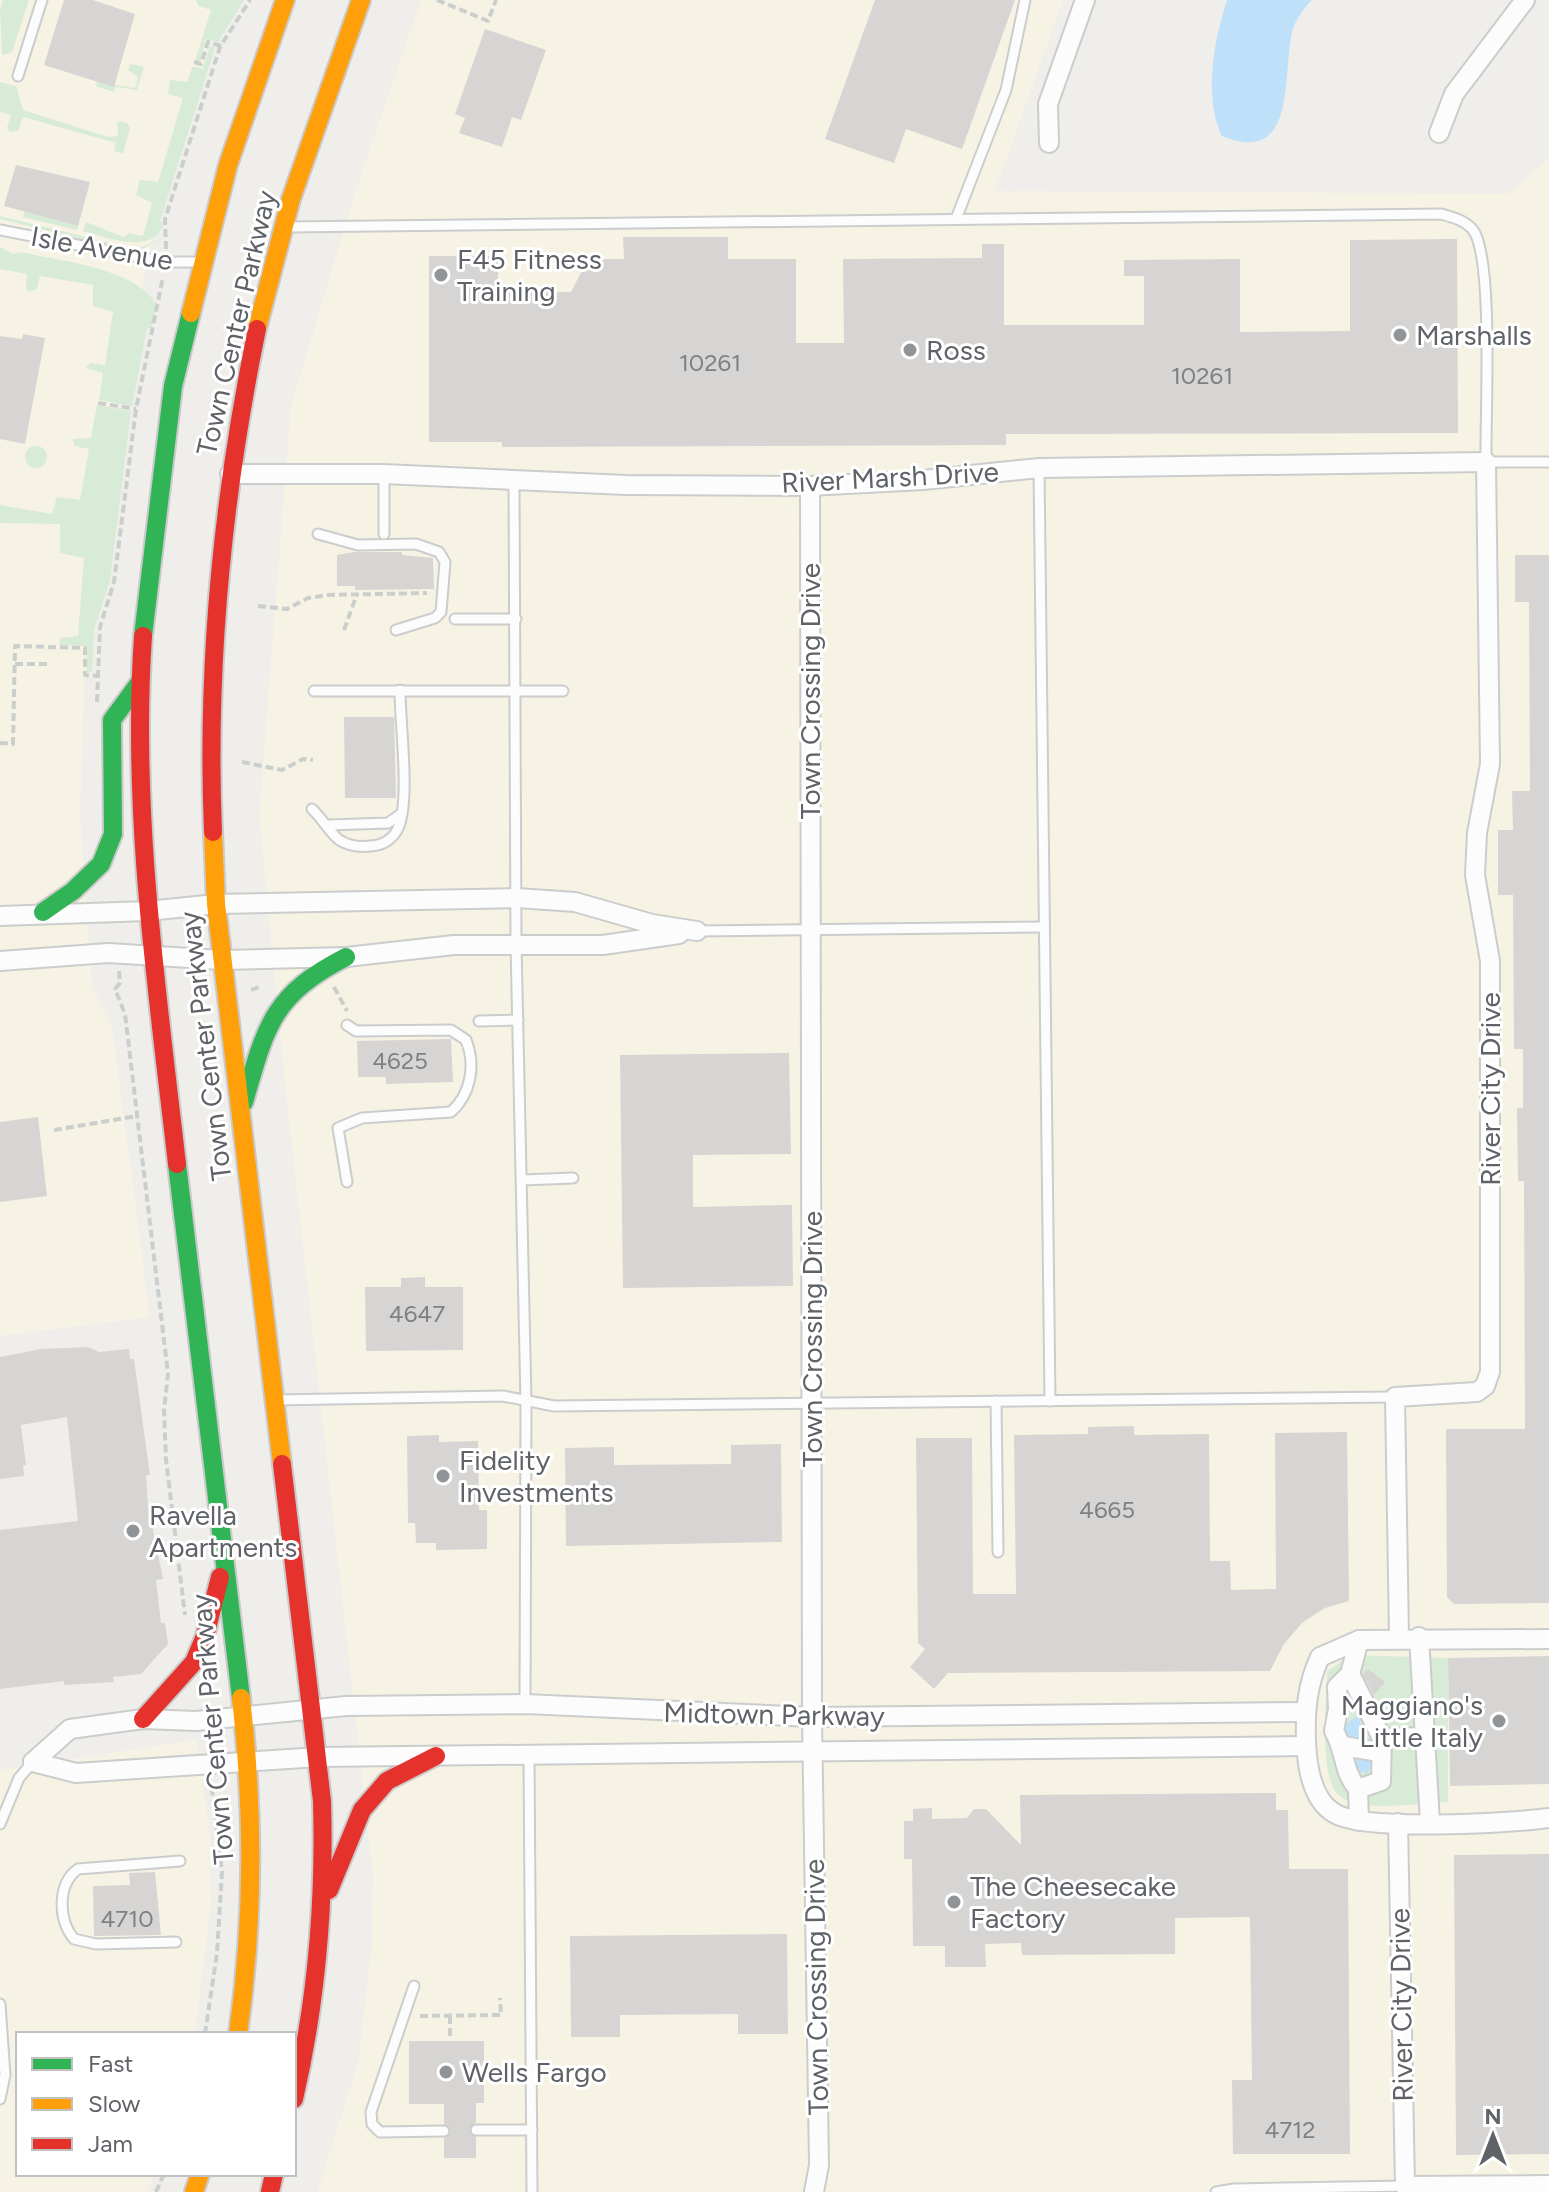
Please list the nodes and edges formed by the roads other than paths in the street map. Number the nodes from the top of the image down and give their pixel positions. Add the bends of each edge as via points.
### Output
1 (42, 0) edge
2 (285, 0) edge
3 (361, 0) edge
4 (1025, 0) edge
5 (1085, 0) edge
6 (1525, 0) edge
7 (18, 76) dead end
8 (1439, 133) dead end
9 (1049, 143) dead end
10 (956, 219) junction
11 (282, 227) junction
12 (0, 230) edge
13 (205, 262) junction
14 (1486, 462) junction
15 (1549, 462) edge
16 (1039, 468) junction
17 (230, 474) junction
18 (384, 474) junction
19 (514, 477) junction
20 (810, 486) junction
21 (318, 534) dead end
22 (384, 534) dead end
23 (455, 619) dead end
24 (516, 619) junction
25 (396, 630) dead end
26 (140, 682) junction
27 (400, 690) junction
28 (314, 691) dead end
29 (563, 691) dead end
30 (516, 692) junction
31 (312, 809) dead end
32 (401, 814) junction
33 (329, 825) junction
34 (517, 898) junction
35 (216, 904) junction
36 (148, 911) junction
37 (43, 912) junction
38 (0, 916) edge
39 (1044, 927) junction
40 (697, 931) junction
41 (810, 931) junction
42 (516, 944) junction
43 (346, 957) junction
44 (153, 958) junction
45 (222, 960) junction
46 (0, 961) edge
47 (518, 1020) junction
48 (479, 1021) dead end
49 (347, 1025) road end
50 (241, 1113) junction
51 (573, 1178) dead end
52 (522, 1180) junction
53 (347, 1182) dead end
54 (1395, 1397) junction
55 (276, 1400) junction
56 (996, 1401) junction
57 (1050, 1401) junction
58 (526, 1402) junction
59 (813, 1405) junction
60 (998, 1552) dead end
61 (223, 1561) junction
62 (1399, 1637) junction
63 (1419, 1637) junction
64 (1549, 1639) edge
65 (1359, 1640) junction
66 (1344, 1680) junction
67 (1309, 1681) junction
68 (525, 1704) junction
69 (313, 1708) junction
70 (1305, 1712) junction
71 (244, 1716) junction
72 (812, 1717) junction
73 (143, 1719) junction
74 (1425, 1737) junction
75 (1380, 1745) junction
76 (1306, 1746) junction
77 (1343, 1746) junction
78 (812, 1751) junction
79 (529, 1755) junction
80 (436, 1756) junction
81 (319, 1757) junction
82 (248, 1761) junction
83 (33, 1762) junction
84 (1352, 1782) junction
85 (1314, 1785) junction
86 (1549, 1818) edge
87 (1359, 1821) junction
88 (1430, 1822) junction
89 (1398, 1823) junction
90 (0, 1824) edge
91 (180, 1861) dead end
92 (323, 1905) junction
93 (176, 1942) dead end
94 (414, 1986) dead end
95 (0, 2004) edge
96 (238, 2032) edge
97 (296, 2089) edge
98 (0, 2099) edge
99 (476, 2130) dead end
100 (532, 2130) junction
101 (444, 2131) dead end
102 (1549, 2185) edge
103 (1405, 2190) edge
104 (532, 2192) edge
105 (814, 2192) edge
106 (1216, 2192) edge

1 - 7 lane
2 - 13 main road, Town Center Parkway via 228,165
3 - 11 main road, Town Center Parkway
4 - 10 lane via 1006,90
5 - 9 street via 1048,104
6 - 8 street via 1454,94
10 - 11 lane
10 - 14 lane via 1422,213 1460,220 1473,230 1479,245 1484,282
11 - 17 main road, Town Center Parkway via 242,395
12 - 13 lane, Isle Avenue via 165,262
13 - 26 main road, Town Center Parkway via 173,386 158,482
14 - 15 lane, River Marsh Drive
14 - 16 street, River Marsh Drive
14 - 54 street, River City Drive via 1490,764 1475,875 1490,961 1490,1372 1477,1392
16 - 20 street, River Marsh Drive
16 - 39 lane
17 - 18 street, River Marsh Drive
17 - 35 main road, Town Center Parkway via 213,634 211,818
18 - 19 street, River Marsh Drive
18 - 22 lane
19 - 20 street, River Marsh Drive via 626,485
19 - 24 lane
20 - 41 street, Town Crossing Drive
21 - 25 lane via 358,545 416,544 439,552 445,562 441,612
23 - 24 lane
24 - 30 lane
26 - 36 main road, Town Center Parkway via 142,863
26 - 37 main road via 112,720 113,834 101,864
27 - 28 lane
27 - 30 lane
27 - 32 lane
29 - 30 lane
30 - 34 lane
31 - 33 lane
32 - 33 lane via 388,823
32 - 33 lane via 392,839 367,847 337,840
34 - 35 street
34 - 40 street via 575,902
34 - 42 lane
35 - 36 street
35 - 45 main road, Town Center Parkway
36 - 37 street
36 - 44 main road, Town Center Parkway
37 - 38 street
39 - 41 lane
39 - 57 lane
40 - 41 lane
40 - 42 street via 603,945
41 - 59 street, Town Crossing Drive
42 - 43 street
42 - 47 lane
43 - 45 street
43 - 50 main road via 310,973 267,1025
44 - 45 street
44 - 46 street via 108,953
44 - 61 main road, Town Center Parkway
45 - 50 main road, Town Center Parkway
47 - 48 lane
47 - 52 lane
49 - 53 lane via 356,1031 451,1030 469,1048 470,1077 462,1102 451,1112 362,1118 338,1128
50 - 55 main road, Town Center Parkway
51 - 52 lane
52 - 58 lane
54 - 57 lane
54 - 62 street
55 - 58 lane via 503,1396
55 - 69 main road, Town Center Parkway
56 - 57 lane
56 - 59 lane
56 - 60 lane
58 - 59 lane
58 - 68 lane
59 - 72 street, Town Crossing Drive
61 - 71 main road, Town Center Parkway
61 - 73 main road via 194,1662
62 - 63 street
62 - 65 street
63 - 64 street
63 - 74 street
65 - 66 street
65 - 67 street via 1320,1657
66 - 67 street
66 - 75 street
66 - 77 street via 1334,1731
67 - 70 street
68 - 69 street, Midtown Parkway
68 - 72 street, Midtown Parkway
69 - 71 street, Midtown Parkway
69 - 81 main road, Town Center Parkway
70 - 72 street, Midtown Parkway
70 - 76 street
71 - 73 street, Midtown Parkway
71 - 82 main road, Town Center Parkway
72 - 78 street, Town Crossing Drive
73 - 83 street, Midtown Parkway via 70,1729
74 - 75 street
74 - 88 street
75 - 77 street
75 - 84 street via 1381,1781
76 - 78 street, Midtown Parkway
76 - 85 street
77 - 84 street
78 - 79 street, Midtown Parkway
78 - 105 street, Town Crossing Drive via 819,2165
79 - 80 street, Midtown Parkway
79 - 100 lane
80 - 81 street, Midtown Parkway
80 - 92 main road via 387,1781 362,1810
81 - 82 street, Midtown Parkway
81 - 92 main road, Town Center Parkway
82 - 83 street, Midtown Parkway via 76,1773
82 - 96 main road, Town Center Parkway via 254,1880
83 - 90 lane via 19,1778
84 - 85 street
84 - 87 street
85 - 87 street via 1334,1813
86 - 88 street
87 - 89 street
88 - 89 street
89 - 103 street, River City Drive
91 - 93 lane via 78,1869 64,1885 64,1924 74,1939 96,1944
92 - 97 main road, Town Center Parkway via 316,1994
94 - 101 lane via 371,2112 372,2124 380,2132
95 - 98 lane via 5,2075
99 - 100 lane
100 - 104 lane
102 - 103 street
103 - 106 lane

